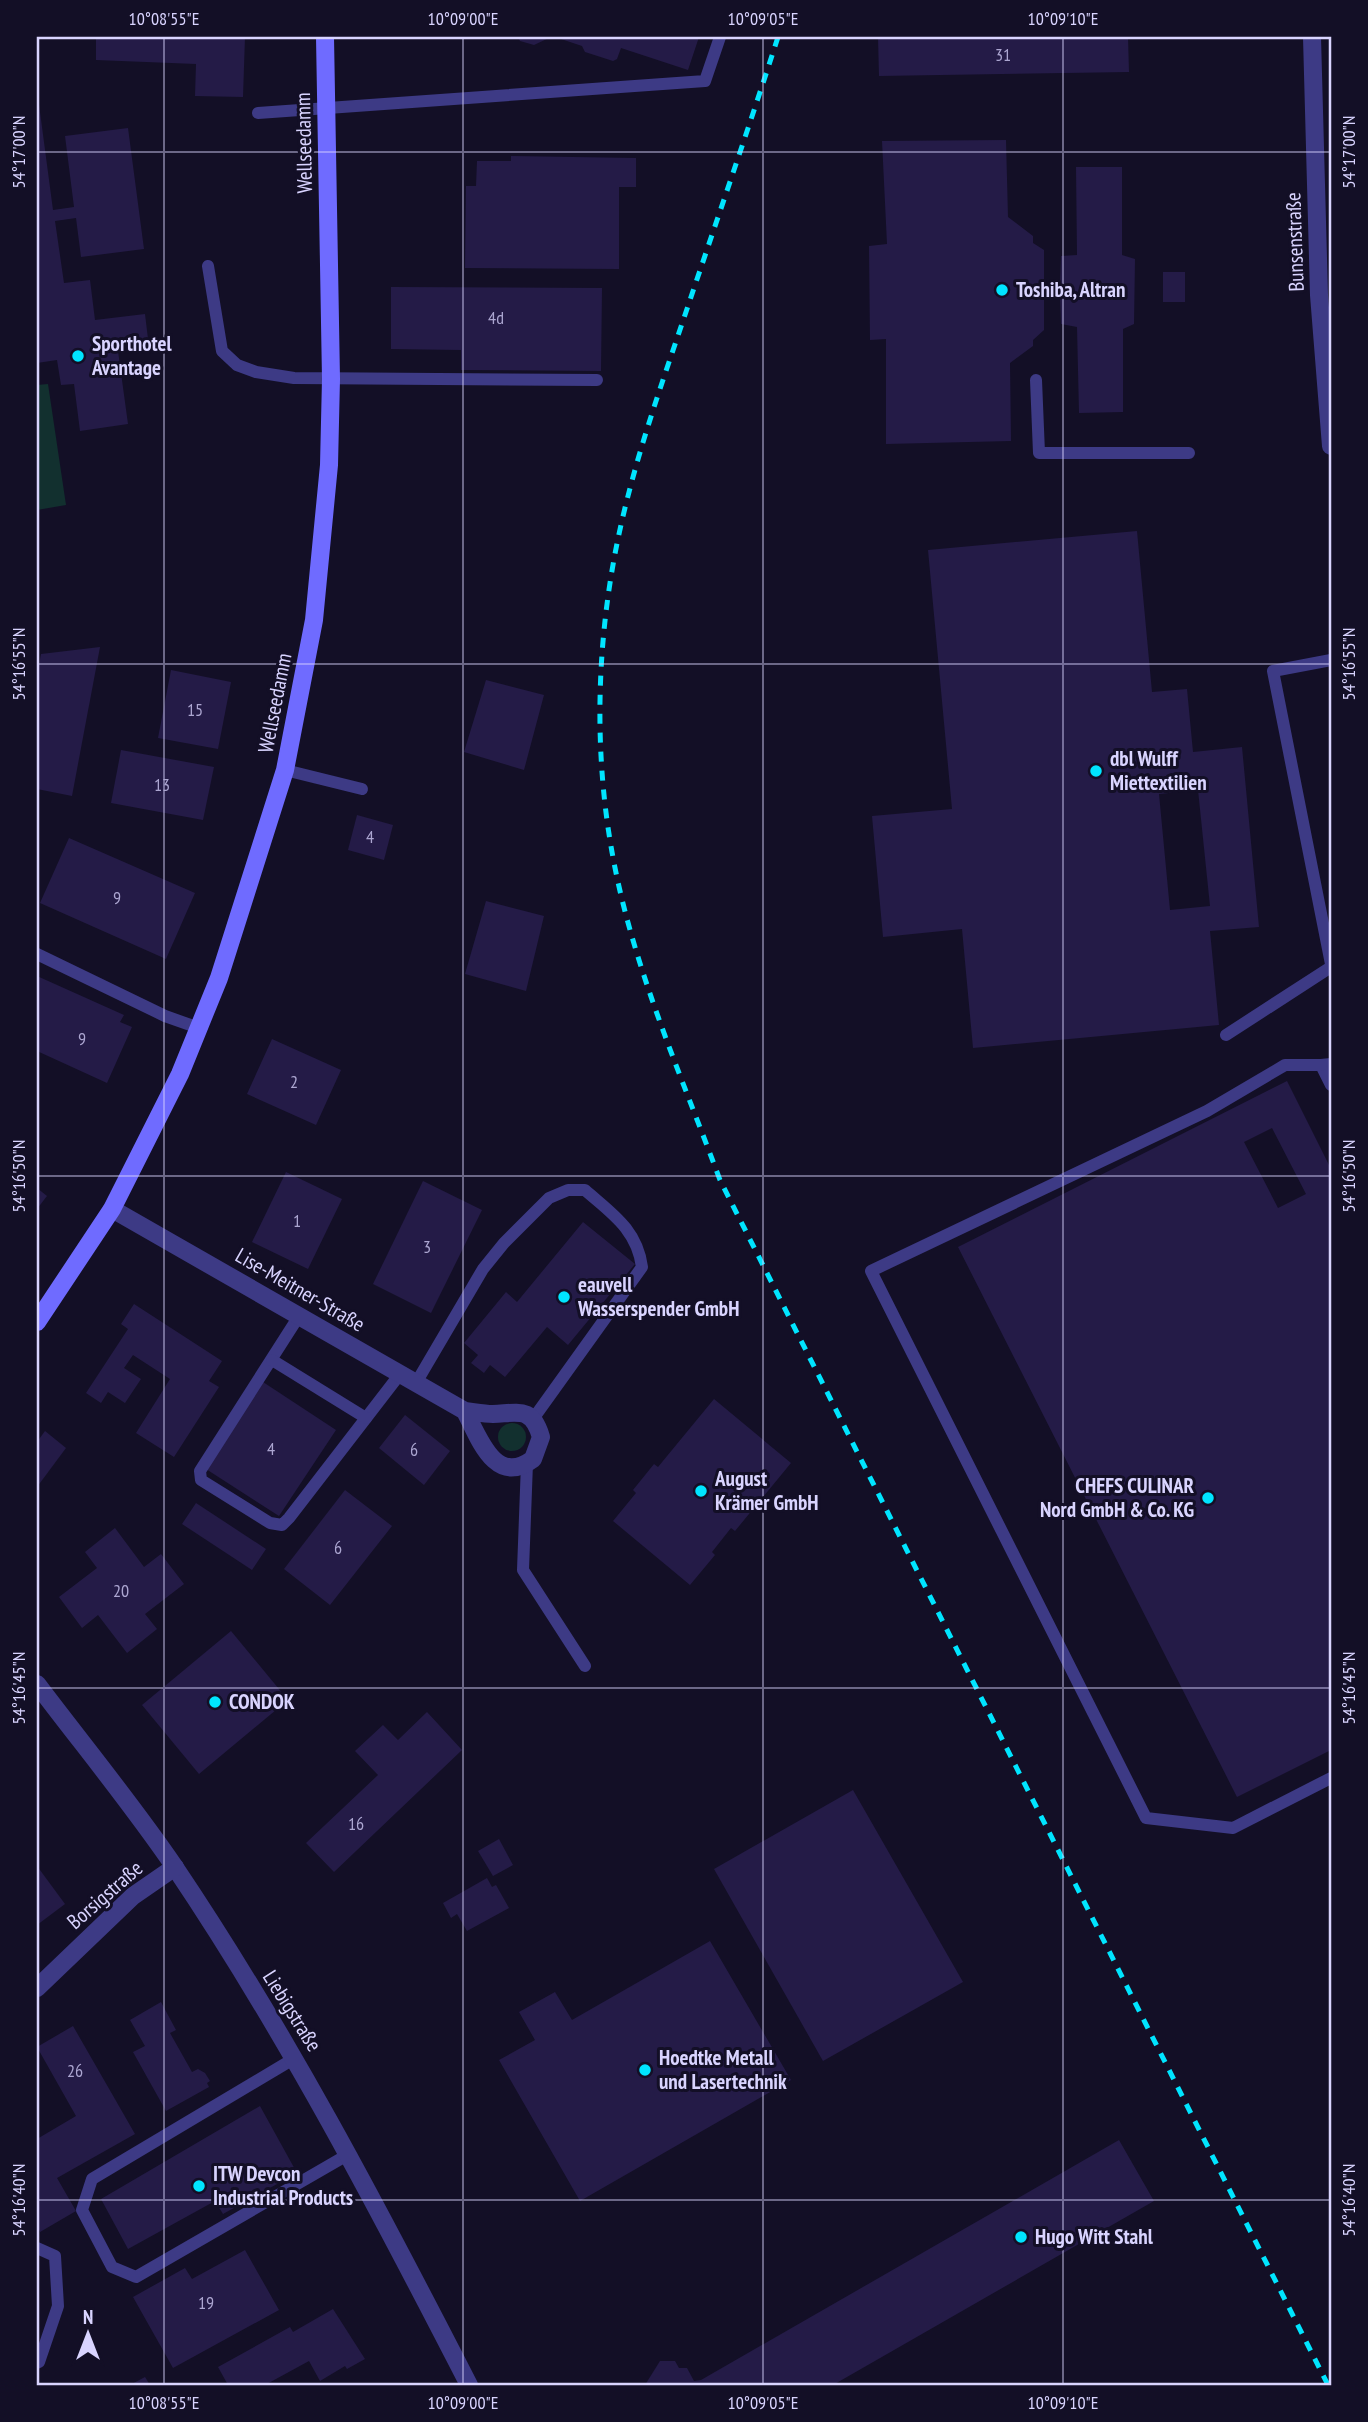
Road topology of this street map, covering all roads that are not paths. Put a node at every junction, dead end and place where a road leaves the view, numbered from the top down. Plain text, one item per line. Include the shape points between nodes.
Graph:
1 (325, 37) edge
2 (720, 37) edge
3 (1312, 37) edge
4 (326, 107) junction
5 (258, 113) dead end
6 (208, 266) dead end
7 (1325, 295) edge
8 (331, 379) junction
9 (597, 380) dead end
10 (1036, 380) dead end
11 (1331, 446) edge
12 (1189, 453) dead end
13 (1331, 660) edge
14 (285, 770) junction
15 (362, 789) dead end
16 (37, 954) edge
17 (1331, 966) edge
18 (199, 1028) junction
19 (1226, 1035) dead end
20 (1326, 1064) edge
21 (1331, 1085) edge
22 (112, 1209) junction
23 (299, 1316) junction
24 (37, 1322) edge
25 (272, 1360) junction
26 (400, 1374) junction
27 (416, 1383) junction
28 (465, 1411) junction
29 (366, 1418) junction
30 (533, 1419) junction
31 (527, 1463) junction
32 (585, 1666) dead end
33 (37, 1684) edge
34 (1331, 1778) edge
35 (174, 1867) junction
36 (37, 1988) edge
37 (295, 2058) junction
38 (349, 2154) junction
39 (37, 2248) edge
40 (37, 2363) edge
41 (469, 2385) edge

1 - 4 main road, Wellseedamm
2 - 4 lane via 705,81
3 - 7 street, Bunsenstraße
4 - 5 lane
4 - 8 main road, Wellseedamm
6 - 8 lane via 222,351 237,365 294,378
7 - 11 street, Bunsenstraße
8 - 9 lane
8 - 14 main road, Wellseedamm via 329,465 315,608
10 - 12 lane via 1039,453
13 - 17 lane via 1273,671
14 - 15 lane
14 - 18 main road, Wellseedamm
16 - 18 lane
17 - 19 lane
18 - 22 main road, Wellseedamm
20 - 21 lane
20 - 34 lane via 1286,1065 1207,1111 871,1271 1146,1818 1234,1828
22 - 23 street, Lise-Meitner-Straße
22 - 24 main road, Wellseedamm
23 - 25 lane
23 - 26 street, Lise-Meitner-Straße
25 - 29 lane
25 - 29 lane via 200,1471 201,1480 270,1523 282,1525 289,1518
26 - 27 street, Lise-Meitner-Straße
26 - 29 lane
27 - 28 street, Lise-Meitner-Straße
27 - 30 lane via 483,1269 505,1243 549,1198 568,1190 585,1190 624,1225 639,1250 642,1267
28 - 30 street, Lise-Meitner-Straße via 520,1412
28 - 31 street via 490,1457 502,1466 515,1468
30 - 31 street via 541,1437
31 - 32 lane via 523,1570
33 - 35 street, Liebigstraße via 120,1789
35 - 36 street, Borsigstraße via 133,1896
35 - 37 street, Liebigstraße
37 - 38 street, Liebigstraße
37 - 38 lane via 92,2179 82,2210 112,2267 136,2277
38 - 41 street, Liebigstraße
39 - 40 lane via 55,2256 58,2306

